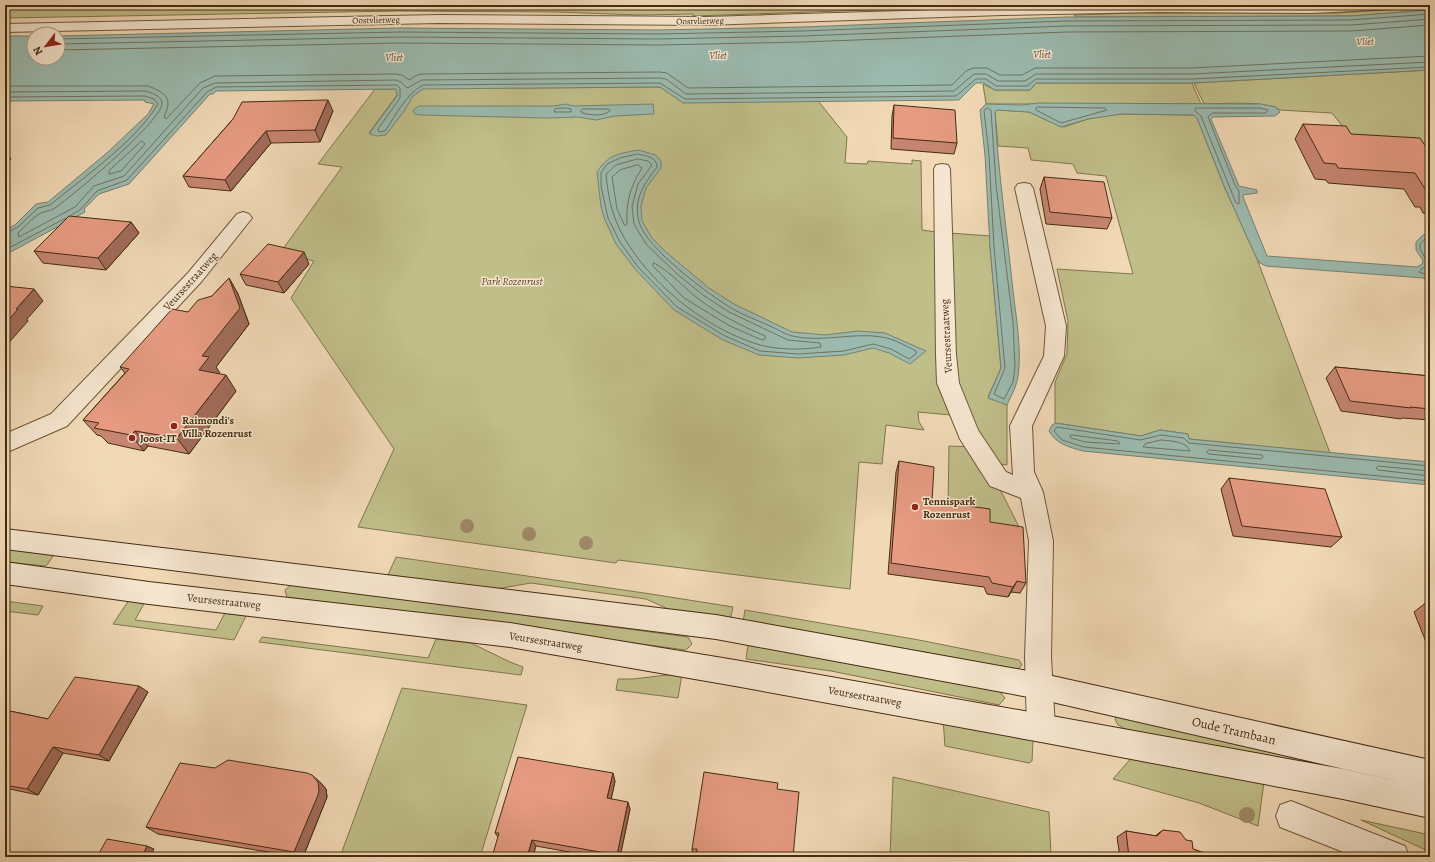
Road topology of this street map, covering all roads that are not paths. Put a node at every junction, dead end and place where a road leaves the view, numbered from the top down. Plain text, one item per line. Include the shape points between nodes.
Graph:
1 (1394, 5) edge
2 (5, 28) edge
3 (942, 168) dead end
4 (1024, 188) dead end
5 (244, 218) dead end
6 (5, 444) edge
7 (1031, 492) junction
8 (5, 540) edge
9 (5, 573) edge
10 (1039, 686) junction
11 (1041, 728) junction
12 (1430, 774) edge
13 (1430, 803) edge
14 (1290, 816) dead end
15 (1394, 857) edge

1 - 2 street, Oostvlietweg via 1312,9 1002,11 706,21 439,20
3 - 7 street, Veursestraatweg via 948,382 968,433 998,478
4 - 7 street via 1056,326 1054,356 1021,426 1023,472
5 - 6 street, Veursestraatweg via 195,277 59,420
7 - 10 street via 1041,541
8 - 10 street via 716,627
9 - 11 street, Veursestraatweg via 149,593 510,635
10 - 11 street
10 - 12 street, Oude Trambaan
11 - 13 street
14 - 15 street

